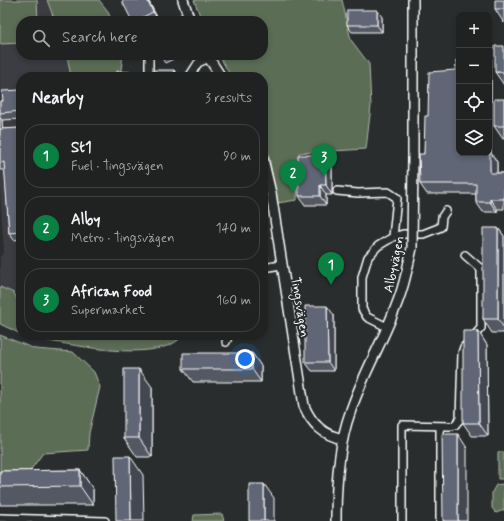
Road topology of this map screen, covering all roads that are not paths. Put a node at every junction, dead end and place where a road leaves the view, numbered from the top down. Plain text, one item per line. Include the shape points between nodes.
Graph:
1 (183, 0) edge
2 (413, 0) edge
3 (188, 16) edge
4 (149, 60) edge
5 (202, 60) edge
6 (210, 60) edge
7 (149, 72) edge
8 (192, 72) edge
9 (218, 72) edge
10 (268, 180) edge
11 (336, 191) dead end
12 (446, 211) dead end
13 (393, 237) junction
14 (465, 256) dead end
15 (281, 265) junction
16 (268, 267) edge
17 (387, 327) junction
18 (440, 427) junction
19 (343, 440) junction
20 (0, 518) edge
21 (105, 521) edge
22 (336, 521) edge
23 (402, 521) edge
24 (440, 521) edge

1 - 3 street
2 - 17 street, Albyvägen, bridge via 412,248 402,290
4 - 7 street
5 - 8 street
6 - 9 street
10 - 15 street, Tingsvägen
11 - 13 street via 393,194 397,198 397,210
12 - 13 street via 442,217 441,227 423,234
13 - 17 street via 378,246 368,257 361,291 367,318
14 - 18 street via 481,269 481,328 464,347 462,354 460,419 455,424
15 - 16 street
15 - 19 street, Tingsvägen via 304,406 315,425 329,435
17 - 19 street, Albyvägen via 358,388
18 - 23 street via 402,425
18 - 24 street
19 - 22 street, Albyvägen via 338,473
20 - 21 street

